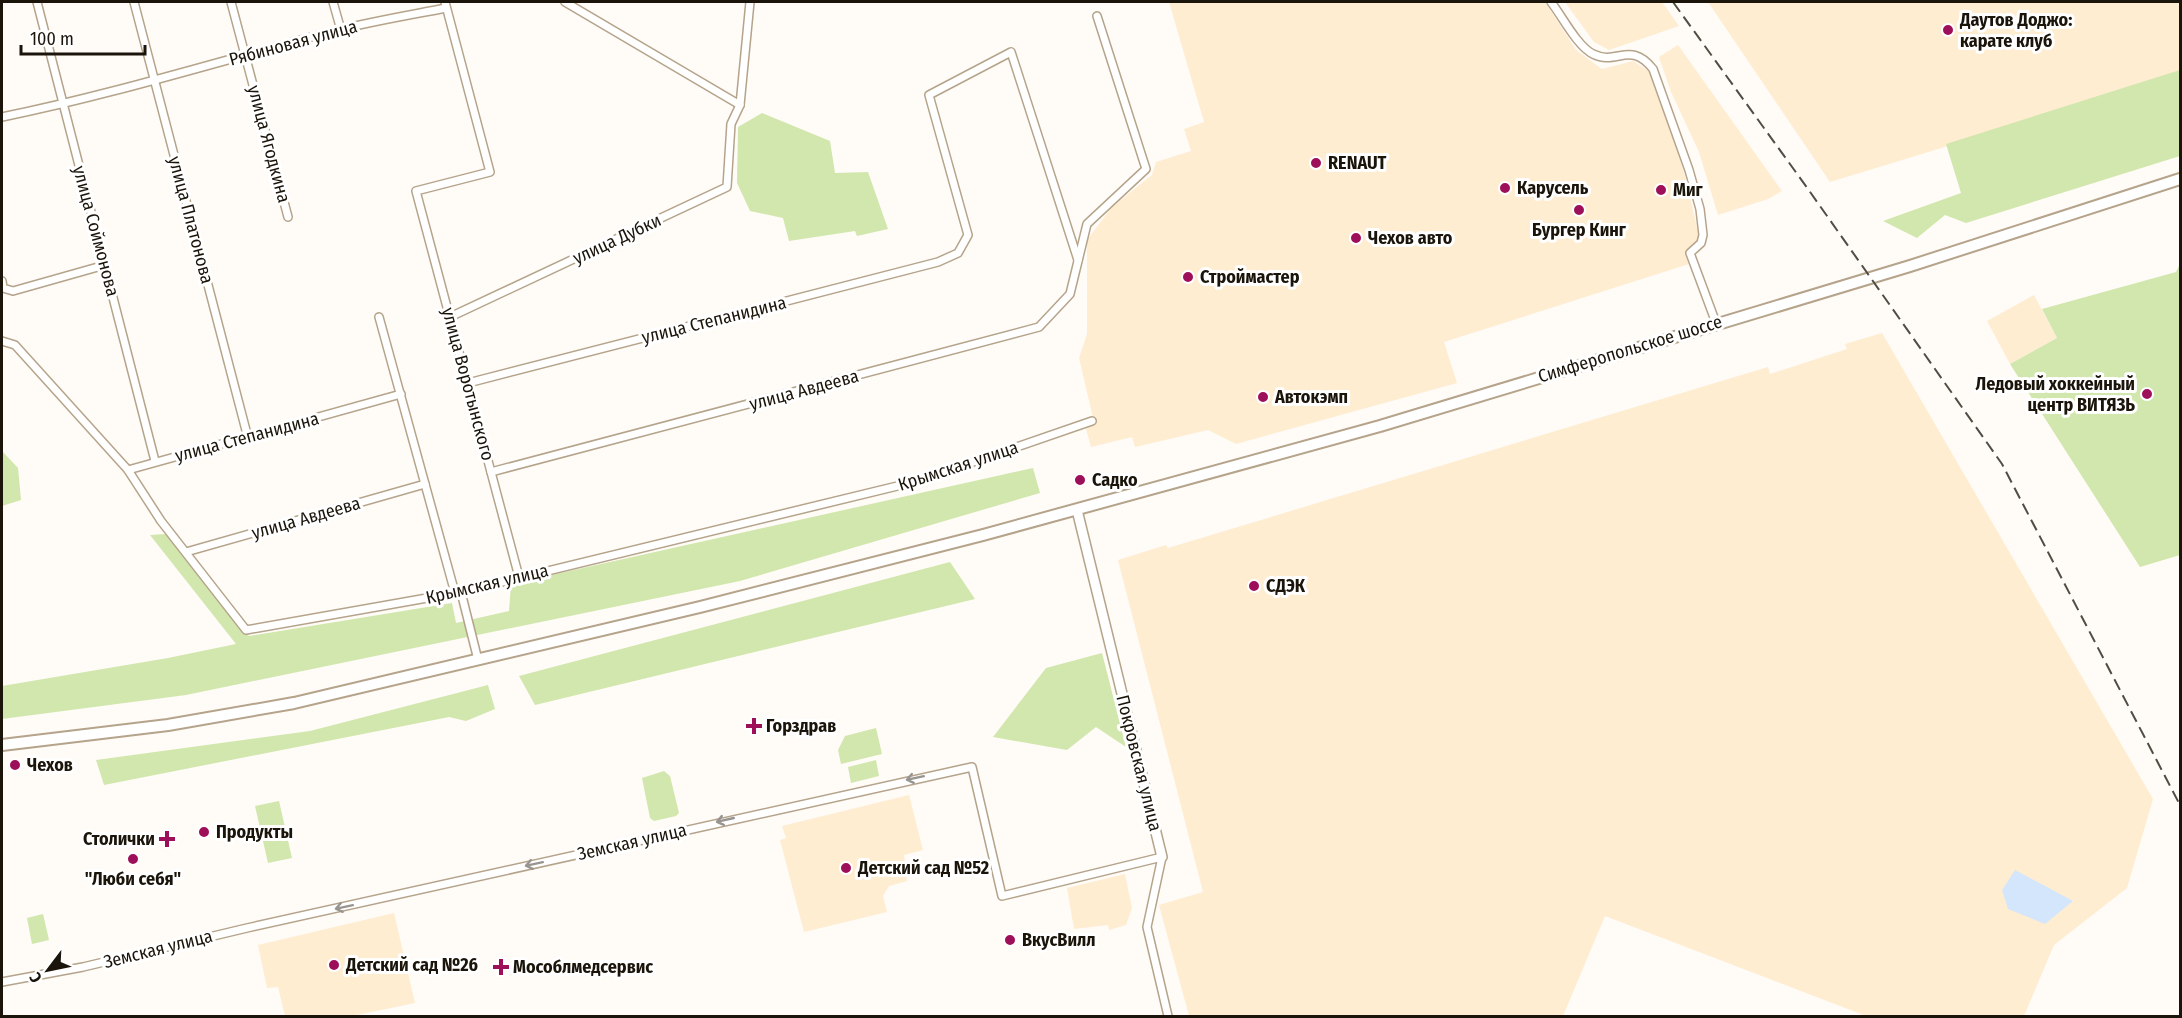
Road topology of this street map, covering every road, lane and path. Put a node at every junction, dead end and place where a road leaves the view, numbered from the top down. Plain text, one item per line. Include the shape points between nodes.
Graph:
1 (37, 2) edge
2 (134, 2) edge
3 (231, 2) edge
4 (333, 2) edge
5 (565, 2) edge
6 (750, 2) edge
7 (1551, 2) edge
8 (445, 5) edge
9 (1097, 16) dead end
10 (341, 30) junction
11 (245, 56) junction
12 (155, 81) junction
13 (63, 104) junction
14 (740, 105) junction
15 (2, 117) edge
16 (2181, 179) edge
17 (416, 191) joint
18 (288, 217) dead end
19 (1078, 260) junction
20 (105, 265) junction
21 (2, 281) edge
22 (379, 317) dead end
23 (450, 317) junction
24 (1716, 323) junction
25 (2, 341) edge
26 (468, 382) junction
27 (401, 394) junction
28 (1092, 421) dead end
29 (248, 438) junction
30 (155, 461) junction
31 (128, 470) junction
32 (491, 472) junction
33 (425, 484) junction
34 (1077, 510) junction
35 (186, 552) junction
36 (519, 577) junction
37 (458, 593) junction
38 (478, 660) junction
39 (2, 745) edge
40 (1162, 857) junction
41 (2, 981) edge
42 (1168, 1017) edge

1 - 13 street, улица Соймонова
2 - 12 street, улица Платонова
3 - 11 street, улица Ягодкина
4 - 10 street
5 - 14 street
6 - 14 street
7 - 24 street via 1587,50 1600,56 1641,57 1653,69 1700,209 1703,235 1701,243 1690,253
8 - 10 street, Рябиновая улица
8 - 17 street, Рябиновая улица via 490,172
9 - 19 street, улица Авдеева via 1146,169 1087,224
10 - 11 street, Рябиновая улица
11 - 12 street, Рябиновая улица
11 - 18 street, улица Ягодкина
12 - 13 street, Рябиновая улица
12 - 29 street, улица Платонова
13 - 15 street, Рябиновая улица
13 - 20 street, улица Соймонова
14 - 23 street, улица Дубки via 731,124 727,187
16 - 24 main road, Симферопольское шоссе
17 - 23 street, улица Воротынского
19 - 26 street, улица Степанидина via 1011,52 929,95 968,235 958,253 938,262
19 - 32 street, улица Авдеева via 1070,294 1039,327
20 - 21 street via 13,291 3,288
20 - 30 street, улица Соймонова
22 - 27 street
23 - 26 street, улица Воротынского
24 - 34 main road, Симферопольское шоссе via 1389,423
25 - 31 street, Крымская улица via 15,345
26 - 32 street, улица Воротынского
27 - 29 street, улица Степанидина
27 - 33 street
28 - 36 street, Крымская улица via 918,481
29 - 30 street, улица Степанидина
30 - 31 street, улица Степанидина
31 - 35 street, Крымская улица
32 - 36 street, улица Воротынского
33 - 35 street, улица Авдеева
33 - 37 street
34 - 38 main road, Симферопольское шоссе
34 - 40 street, Покровская улица
35 - 37 street, Крымская улица via 246,630
36 - 37 street, Крымская улица
37 - 38 street
38 - 39 main road, Симферопольское шоссе via 294,703 168,725
40 -> 41 street, Земская улица via 1002,896 972,767 83,967
40 - 42 street, Покровская улица via 1147,927

